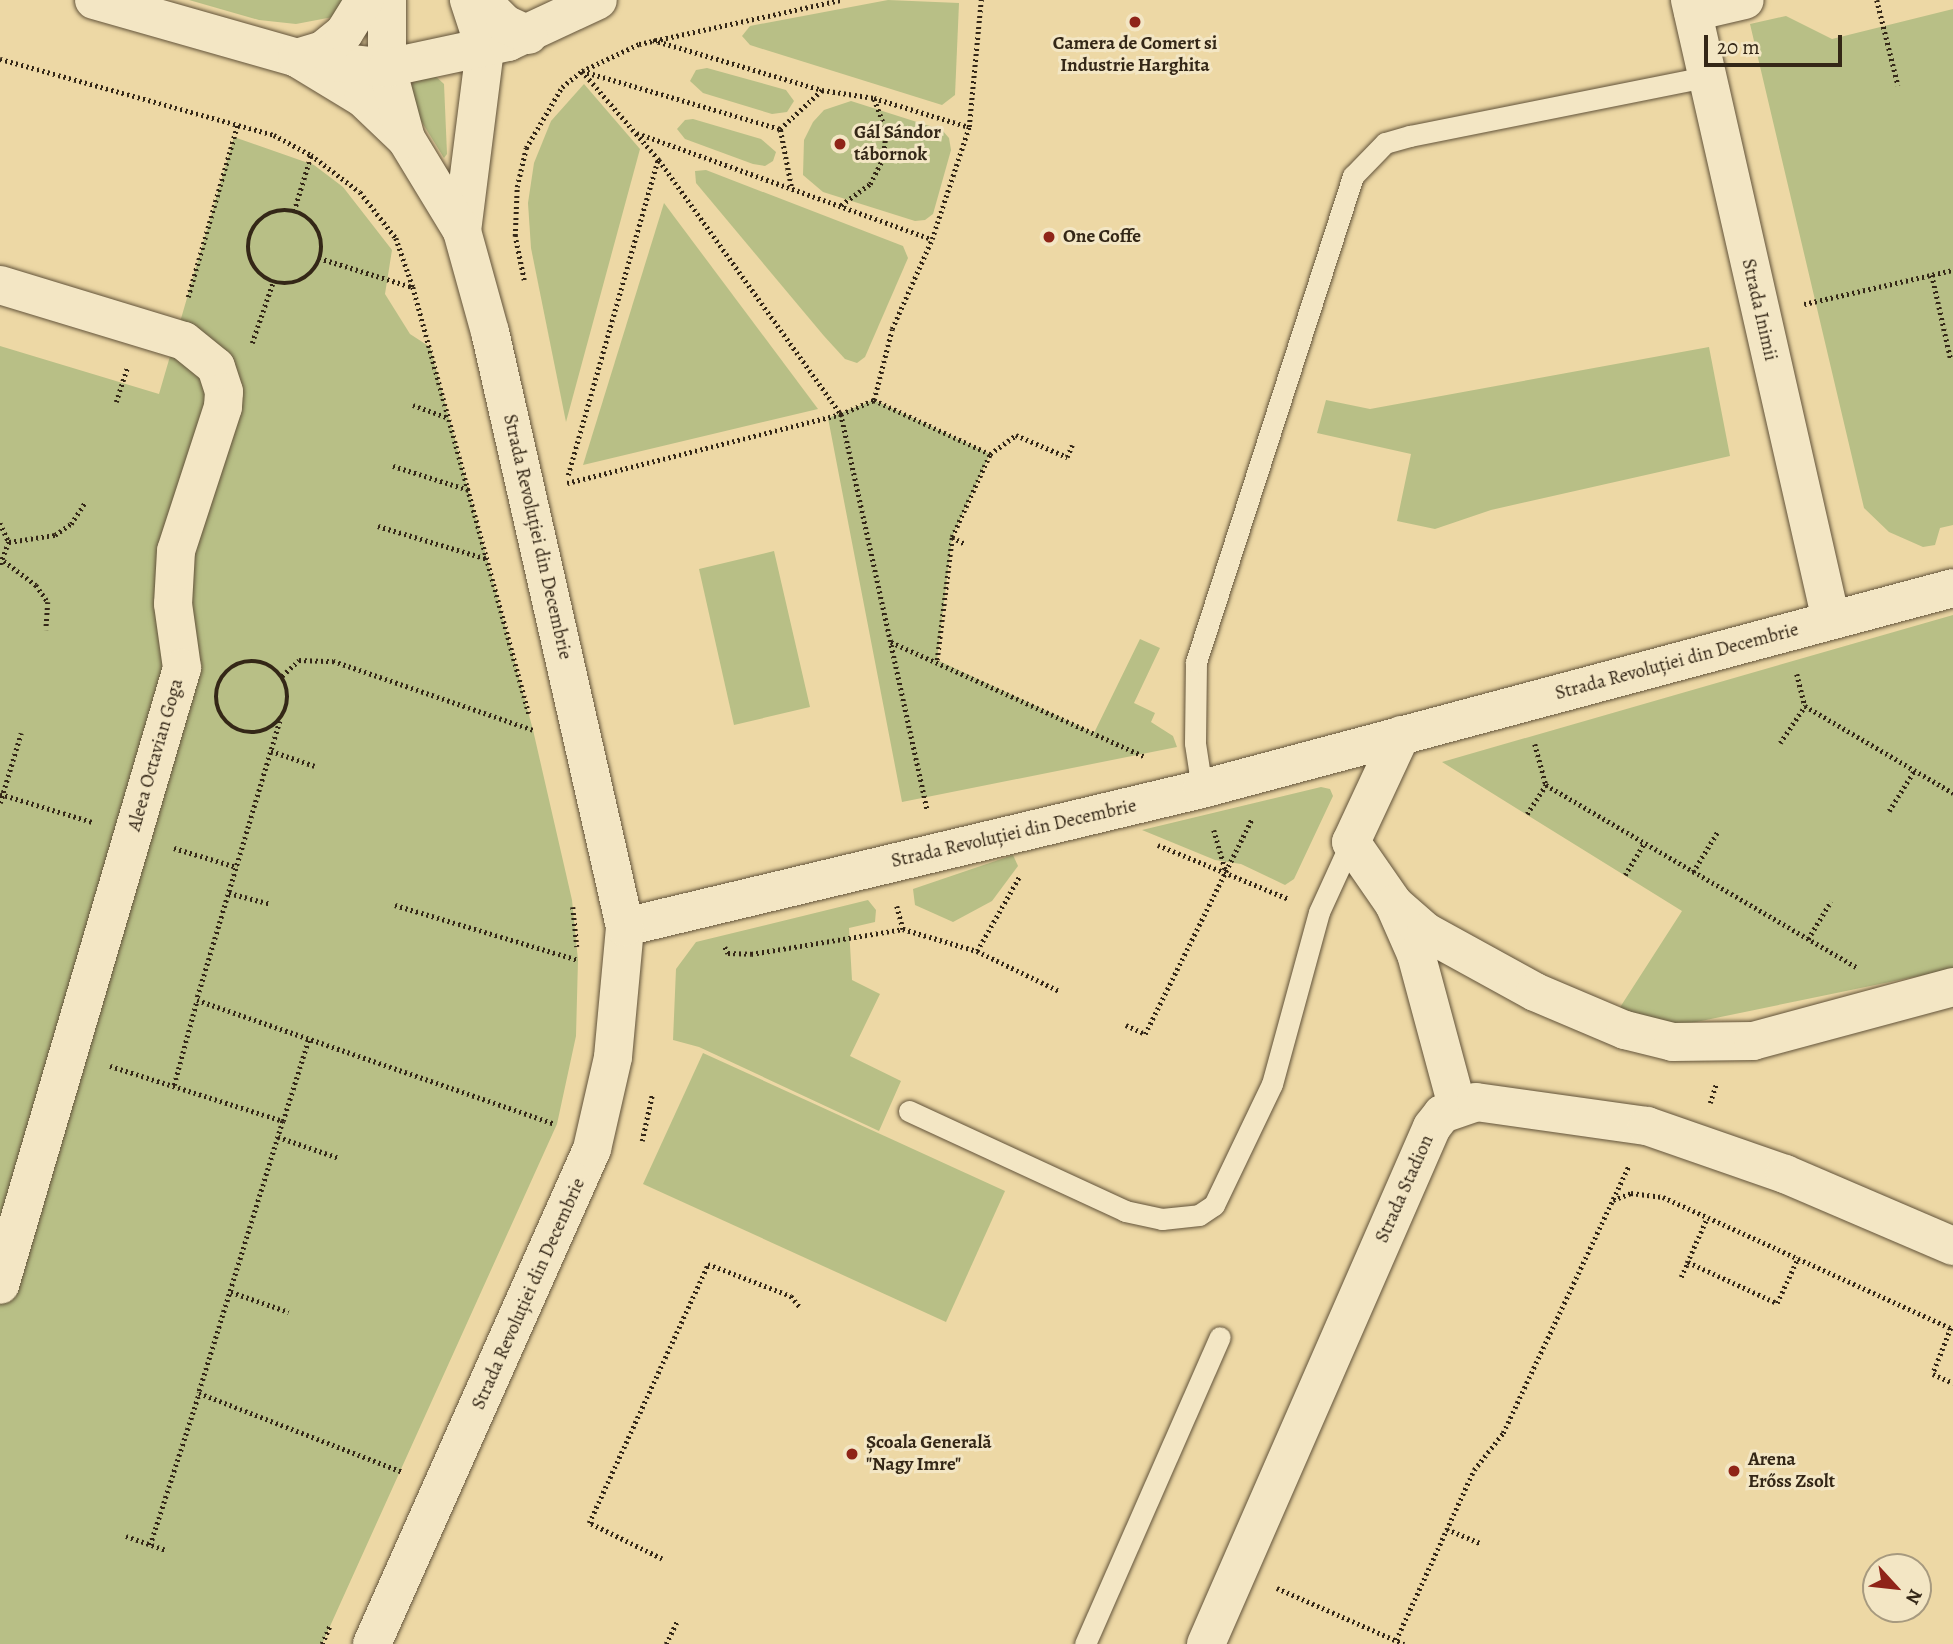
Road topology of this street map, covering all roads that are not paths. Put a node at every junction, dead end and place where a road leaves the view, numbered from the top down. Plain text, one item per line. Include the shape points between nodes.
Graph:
1 (94, 0) edge
2 (365, 0) edge
3 (387, 0) edge
4 (469, 0) edge
5 (481, 0) edge
6 (598, 0) edge
7 (1745, 0) edge
8 (1691, 6) edge
9 (529, 35) junction
10 (485, 49) junction
11 (297, 58) junction
12 (387, 68) junction
13 (1706, 77) junction
14 (406, 139) junction
15 (462, 231) junction
16 (0, 285) edge
17 (1953, 588) edge
18 (1831, 620) junction
19 (1401, 736) junction
20 (1202, 789) junction
21 (1351, 842) junction
22 (1394, 904) junction
23 (625, 927) junction
24 (1953, 987) edge
25 (1457, 1106) junction
26 (909, 1111) dead end
27 (1953, 1246) edge
28 (0, 1285) edge
29 (1220, 1338) dead end
30 (372, 1644) edge
31 (1085, 1644) edge
32 (1206, 1644) edge

1 - 11 street
2 - 11 street via 344,33 323,50
3 - 12 street, Strada Revoluției din Decembrie
4 - 10 street
5 - 9 street via 505,24
6 - 9 street
7 - 8 street
8 - 13 street, Strada Inimii
9 - 10 street
10 - 12 street
10 - 15 street, Strada Revoluției din Decembrie
11 - 12 street via 346,67
11 - 14 street, Strada Revoluției din Decembrie via 363,98
12 - 14 street, Strada Revoluției din Decembrie
13 - 18 street, Strada Inimii
13 - 20 lane via 1385,143 1353,176 1196,662 1195,743
14 - 15 street, Strada Revoluției din Decembrie
15 - 23 street, Strada Revoluției din Decembrie via 527,493
16 - 28 street, Aleea Octavian Goga via 198,348 221,379 223,407 176,551 173,604 182,668
17 - 18 street, Strada Revoluției din Decembrie
18 - 19 street, Strada Revoluției din Decembrie
19 - 20 street, Strada Revoluției din Decembrie
19 - 21 street
20 - 23 street, Strada Revoluției din Decembrie
21 - 22 street
21 - 26 lane via 1319,912 1272,1084 1214,1205 1199,1215 1162,1219 1125,1211
22 - 24 street via 1426,932 1574,1010 1673,1042 1753,1041
22 - 25 street via 1416,954
23 - 30 street, Strada Revoluției din Decembrie via 615,1044 592,1149
25 - 27 street via 1476,1102 1545,1109 1647,1126 1699,1142
25 - 32 street, Strada Stadion via 1442,1114 1432,1127
29 - 31 lane

